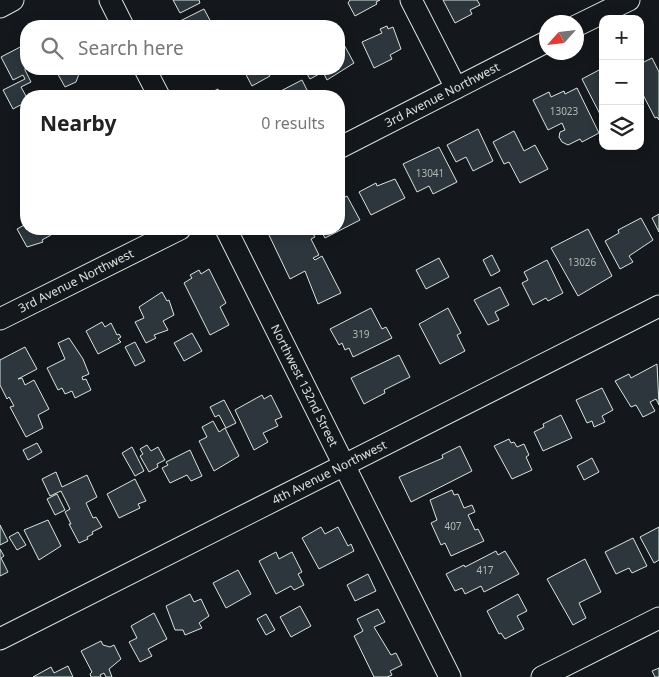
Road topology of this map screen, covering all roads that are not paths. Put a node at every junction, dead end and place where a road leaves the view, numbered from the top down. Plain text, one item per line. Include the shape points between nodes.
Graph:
1 (13, 0) edge
2 (110, 0) edge
3 (411, 0) edge
4 (629, 0) edge
5 (607, 5) edge
6 (0, 7) edge
7 (120, 20) edge
8 (584, 21) edge
9 (539, 46) edge
10 (148, 75) edge
11 (456, 88) junction
12 (156, 90) edge
13 (345, 145) edge
14 (168, 235) edge
15 (229, 235) edge
16 (659, 306) edge
17 (0, 319) edge
18 (343, 464) junction
19 (659, 618) edge
20 (0, 639) edge
21 (450, 677) edge
22 (542, 677) edge

1 - 6 street
2 - 7 street
3 - 11 street
4 - 5 street
5 - 8 street
9 - 11 street, 3rd Avenue Northwest
10 - 12 street
11 - 13 street, 3rd Avenue Northwest
14 - 17 street, 3rd Avenue Northwest
15 - 18 street, Northwest 132nd Street
16 - 18 street, 4th Avenue Northwest
18 - 20 street, 4th Avenue Northwest
18 - 21 street, Northwest 132nd Street
19 - 22 street

